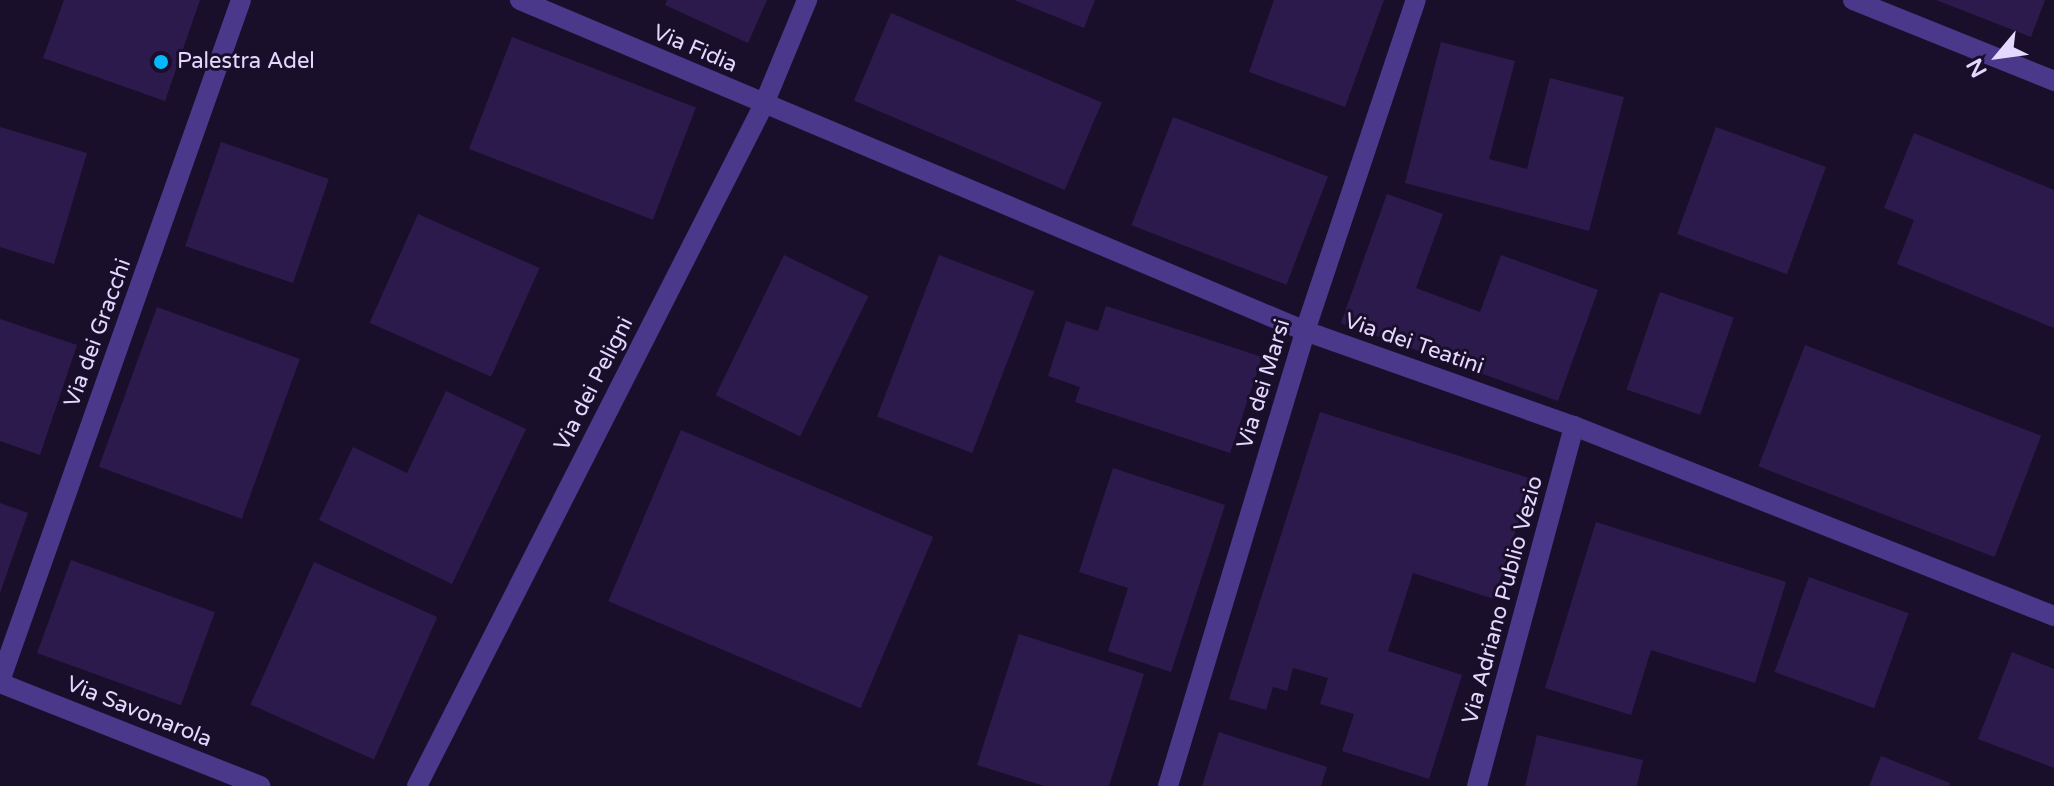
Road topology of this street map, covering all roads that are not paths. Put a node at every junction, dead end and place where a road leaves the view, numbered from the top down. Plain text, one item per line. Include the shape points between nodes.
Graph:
1 (241, 0) edge
2 (520, 0) edge
3 (807, 0) edge
4 (1416, 0) edge
5 (1853, 0) edge
6 (2054, 81) edge
7 (764, 104) junction
8 (1305, 331) junction
9 (1574, 426) junction
10 (2054, 616) edge
11 (0, 682) edge
12 (260, 786) edge
13 (417, 786) edge
14 (1168, 786) edge
15 (1477, 786) edge

1 - 11 street, Via dei Gracchi
2 - 7 street, Via Fidia
3 - 7 street, Via dei Peligni
4 - 8 street, Via dei Marsi
5 - 6 street
7 - 8 street, Via dei Teatini
7 - 13 street, Via dei Peligni
8 - 9 street, Via dei Teatini
8 - 14 street, Via dei Marsi
9 - 10 street, Via dei Teatini
9 - 15 street, Via Adriano Publio Vezio
11 - 12 street, Via Savonarola

